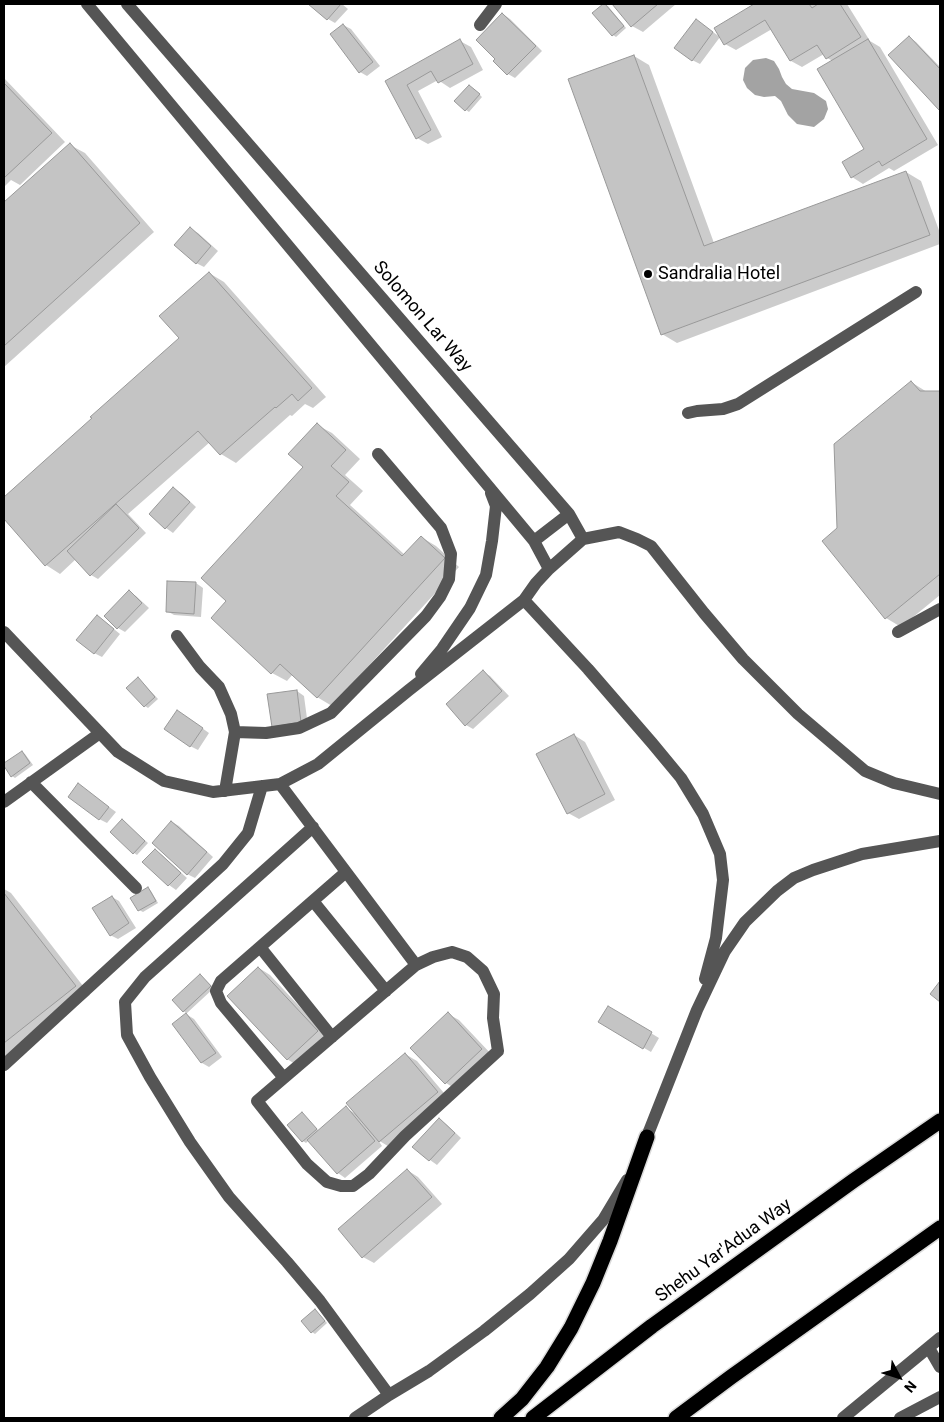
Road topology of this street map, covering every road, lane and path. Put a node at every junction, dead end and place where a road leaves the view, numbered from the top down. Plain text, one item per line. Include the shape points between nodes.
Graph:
1 (86, 4) edge
2 (145, 4) edge
3 (496, 4) edge
4 (131, 9) edge
5 (480, 25) dead end
6 (916, 292) dead end
7 (688, 413) dead end
8 (378, 454) dead end
9 (487, 484) junction
10 (569, 514) junction
11 (583, 539) junction
12 (534, 541) junction
13 (549, 570) junction
14 (524, 600) junction
15 (940, 609) edge
16 (4, 632) edge
17 (898, 632) dead end
18 (177, 636) dead end
19 (409, 690) junction
20 (235, 732) junction
21 (100, 733) junction
22 (31, 782) junction
23 (280, 784) junction
24 (262, 786) junction
25 (225, 791) junction
26 (940, 794) edge
27 (4, 802) edge
28 (313, 827) junction
29 (940, 841) edge
30 (346, 872) junction
31 (136, 888) dead end
32 (313, 901) junction
33 (260, 947) junction
34 (416, 965) junction
35 (386, 991) junction
36 (697, 1010) junction
37 (332, 1037) junction
38 (4, 1066) edge
39 (284, 1078) junction
40 (940, 1121) edge
41 (647, 1137) junction
42 (940, 1228) edge
43 (940, 1338) edge
44 (929, 1348) junction
45 (940, 1367) edge
46 (389, 1395) junction
47 (940, 1397) edge
48 (355, 1418) edge
49 (500, 1418) edge
50 (534, 1418) edge
51 (676, 1418) edge
52 (843, 1418) edge
53 (900, 1418) edge

1 - 9 street
2 - 4 street
3 - 5 street
4 - 10 street, Solomon Lar Way
6 - 7 street via 738,404
8 - 20 street via 440,528 451,554 448,579 440,597 426,616 331,713 299,728 266,733
9 - 12 street
9 - 19 street via 496,506 486,574 470,608
10 - 11 street, Solomon Lar Way
10 - 12 street
11 - 13 street
11 - 26 street via 619,532 651,546 743,658 798,714 865,771 894,783
12 - 13 street
13 - 14 street
14 - 19 street
14 - 36 street via 681,778 703,814 720,854 723,880 716,938
15 - 17 street
16 - 21 street
18 - 20 street via 219,687
19 - 23 street via 318,764
20 - 25 street
21 - 22 street
21 - 25 street via 118,752 164,781 213,792
22 - 27 street
22 - 31 street
23 - 24 street
23 - 28 street
24 - 25 street
24 - 38 street via 248,833 223,864
28 - 30 street
28 - 46 street via 145,976 125,1002 127,1035 185,1134 229,1197 320,1301
29 - 36 street via 862,854 794,878 745,922 725,951
30 - 32 street
30 - 34 street
32 - 33 street
32 - 35 street
33 - 37 street
33 - 39 street via 221,981 216,991 221,1003
34 - 35 street
34 - 39 street via 452,952 467,957 483,971 494,994 493,1018 498,1051 405,1136 369,1174 353,1186 341,1186 327,1182 307,1164 257,1102
35 - 37 street
36 - 41 street
37 - 39 street
40 - 50 highway, Shehu Yar'Adua Way via 652,1326
41 - 46 street via 625,1184 603,1220 569,1259 484,1331
41 - 49 highway via 593,1283 571,1328 522,1399
42 - 51 highway
43 - 44 street
44 - 45 street
44 - 52 street
46 - 48 street
47 - 53 street

